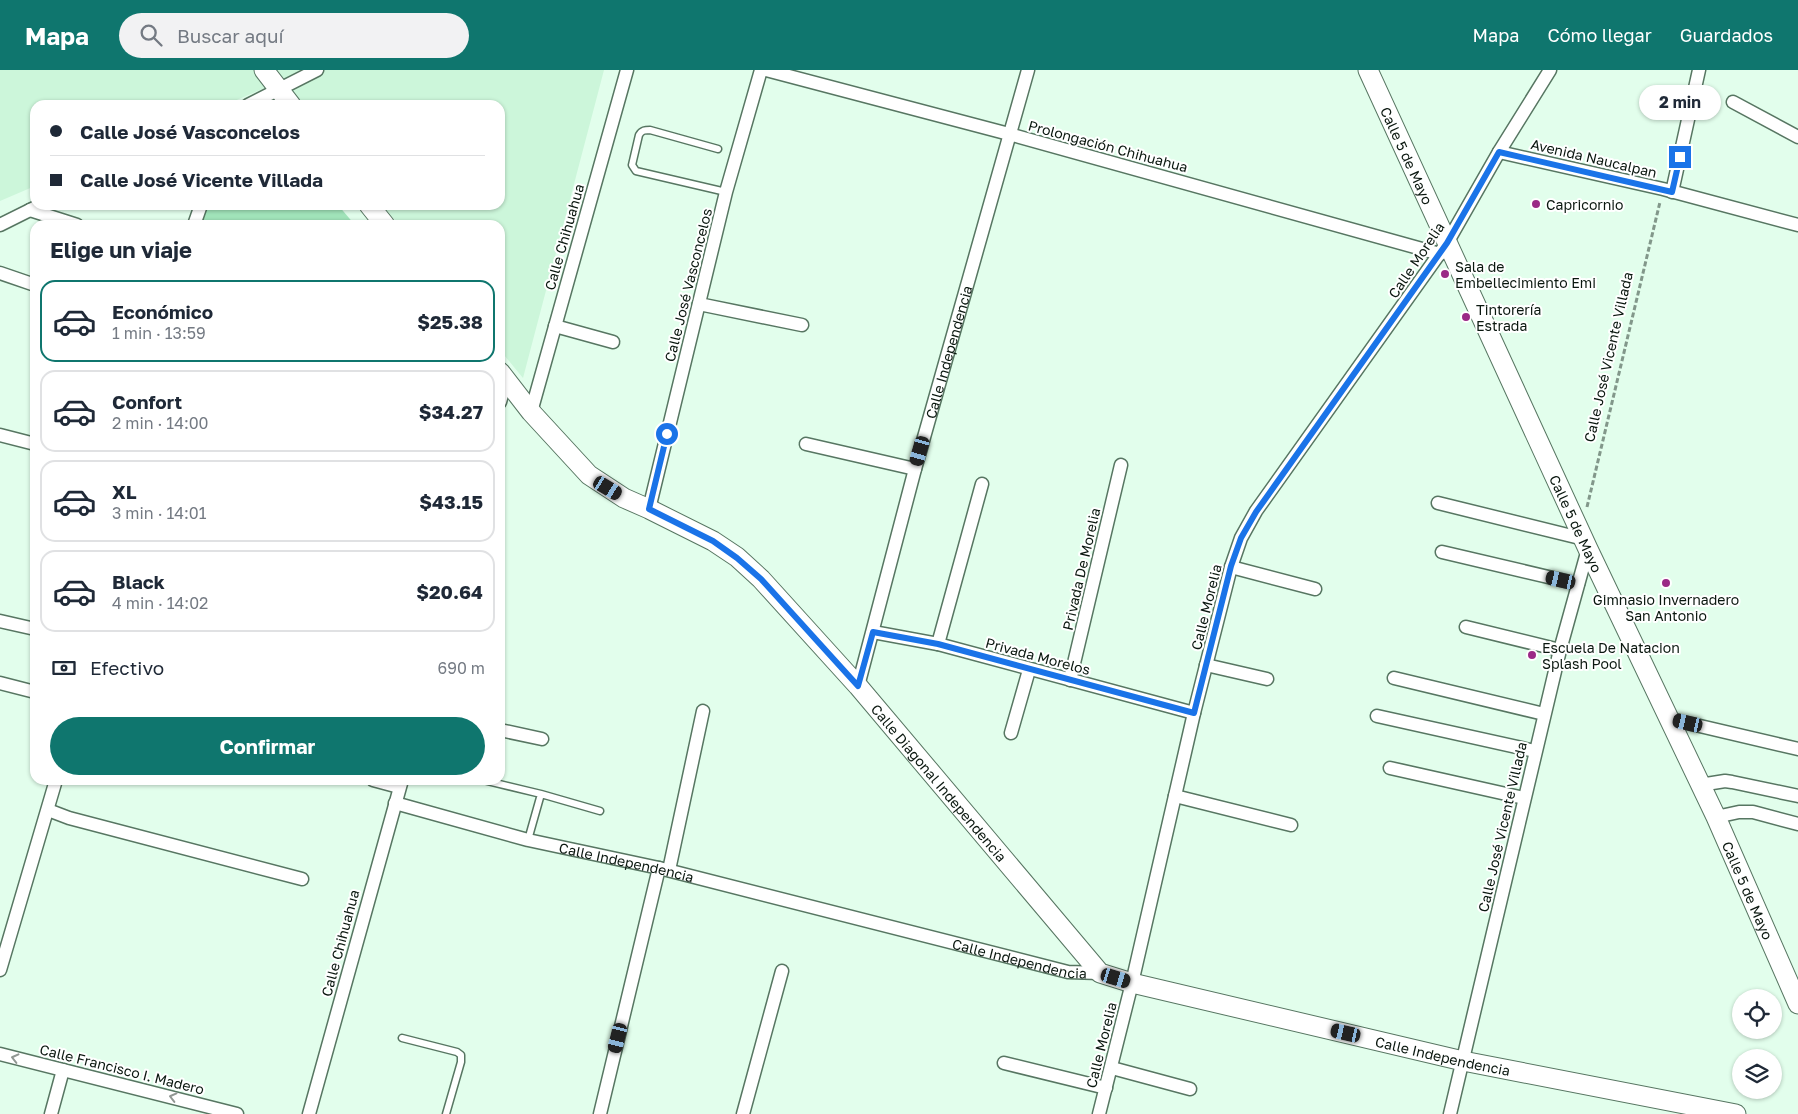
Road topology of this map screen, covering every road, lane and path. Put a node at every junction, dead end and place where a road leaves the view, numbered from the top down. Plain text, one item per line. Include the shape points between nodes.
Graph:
1 (264, 70) edge
2 (317, 70) edge
3 (627, 70) edge
4 (761, 70) edge
5 (766, 70) edge
6 (1028, 70) edge
7 (1368, 70) edge
8 (1550, 70) edge
9 (1699, 70) edge
10 (278, 88) junction
11 (257, 100) edge
12 (287, 100) edge
13 (1733, 102) dead end
14 (1009, 134) junction
15 (1798, 137) edge
16 (718, 149) dead end
17 (1499, 152) junction
18 (1668, 191) junction
19 (726, 192) junction
20 (30, 209) edge
21 (41, 210) edge
22 (373, 210) edge
23 (65, 220) edge
24 (381, 220) edge
25 (0, 225) edge
26 (1798, 225) edge
27 (1444, 249) junction
28 (0, 273) edge
29 (30, 284) edge
30 (699, 304) junction
31 (802, 325) dead end
32 (555, 326) junction
33 (614, 342) dead end
34 (505, 379) edge
35 (531, 412) junction
36 (0, 434) edge
37 (30, 443) edge
38 (806, 444) dead end
39 (1121, 465) dead end
40 (915, 469) junction
41 (982, 484) dead end
42 (1438, 502) dead end
43 (649, 509) junction
44 (1585, 539) junction
45 (1442, 552) dead end
46 (1231, 566) junction
47 (1578, 584) junction
48 (1315, 589) dead end
49 (0, 621) edge
50 (1466, 627) dead end
51 (30, 629) edge
52 (873, 632) junction
53 (938, 644) junction
54 (1560, 650) junction
55 (1206, 665) junction
56 (1029, 670) junction
57 (1394, 678) dead end
58 (1266, 679) dead end
59 (1070, 680) junction
60 (0, 683) edge
61 (858, 686) junction
62 (30, 691) edge
63 (703, 711) dead end
64 (1194, 713) junction
65 (1544, 714) junction
66 (1376, 716) dead end
67 (1670, 718) junction
68 (505, 731) edge
69 (1011, 733) dead end
70 (542, 739) dead end
71 (1798, 748) edge
72 (1536, 751) junction
73 (1390, 768) dead end
74 (55, 785) edge
75 (401, 785) edge
76 (504, 785) edge
77 (1700, 785) junction
78 (541, 794) junction
79 (1175, 796) junction
80 (1798, 796) edge
81 (1524, 798) junction
82 (395, 803) junction
83 (48, 810) junction
84 (600, 811) dead end
85 (1716, 817) junction
86 (1798, 824) edge
87 (1292, 825) dead end
88 (528, 840) junction
89 (664, 869) junction
90 (302, 879) dead end
91 (0, 970) edge
92 (782, 971) dead end
93 (1100, 973) junction
94 (1132, 983) junction
95 (1798, 1004) edge
96 (402, 1038) dead end
97 (0, 1054) edge
98 (1463, 1060) junction
99 (1004, 1064) dead end
100 (1112, 1068) junction
101 (63, 1070) junction
102 (1106, 1088) junction
103 (1190, 1088) dead end
104 (193, 1108) edge
105 (51, 1114) edge
106 (237, 1114) edge
107 (309, 1114) edge
108 (446, 1114) edge
109 (600, 1114) edge
110 (743, 1114) edge
111 (1099, 1114) edge
112 (1450, 1114) edge
113 (1736, 1114) edge

1 - 10 main road
2 - 10 street
3 - 32 street, Calle Chihuahua
4 - 19 street, Calle José Vasconcelos
5 - 14 street, Prolongación Chihuahua
6 - 14 street, Calle Independencia
7 - 27 main road, Calle 5 de Mayo
8 - 17 street, Calle Morelia
9 - 18 street
10 - 11 street
10 - 12 main road
13 - 15 street
14 - 27 street, Prolongación Chihuahua
14 - 40 street, Calle Independencia
16 - 19 lane via 646,130 639,135 632,164 636,171
17 - 18 street, Avenida Naucalpan
17 - 27 street, Calle Morelia
18 - 26 street, Avenida Naucalpan
18 - 44 path, Calle José Vicente Villada
19 - 30 street, Calle José Vasconcelos
20 - 25 street
21 - 23 street
22 - 24 main road
27 - 44 main road, Calle 5 de Mayo
27 - 46 street, Calle Morelia via 1256,512 1241,538
28 - 29 street
30 - 31 street
30 - 43 street, Calle José Vasconcelos
32 - 33 street
32 - 35 street, Calle Chihuahua
34 - 35 main road, Calle Diagonal Independencia
35 - 43 main road, Calle Diagonal Independencia via 589,474 624,498
36 - 37 street
38 - 40 street
39 - 59 street, Privada De Morelia
40 - 52 street, Calle Independencia
41 - 53 street
42 - 44 street
43 - 61 main road, Calle Diagonal Independencia via 713,541 737,558 761,579
44 - 47 street, Calle José Vicente Villada
44 - 67 main road, Calle 5 de Mayo
45 - 47 street
46 - 48 street
46 - 55 street, Calle Morelia
47 - 54 street, Calle José Vicente Villada
49 - 51 street
50 - 54 street
52 - 53 street, Privada Morelos
52 - 61 street, Calle Independencia
53 - 56 street, Privada Morelos
54 - 65 street, Calle José Vicente Villada
55 - 58 street
55 - 64 street, Calle Morelia
56 - 59 street, Privada Morelos
56 - 69 street
57 - 65 street
59 - 64 street, Privada Morelos
60 - 62 street
61 - 93 main road, Calle Diagonal Independencia
63 - 89 street
64 - 79 street, Calle Morelia
65 - 72 street, Calle José Vicente Villada
66 - 72 street
67 - 71 street
67 - 77 main road, Calle 5 de Mayo
68 - 70 street
72 - 81 street, Calle José Vicente Villada
73 - 81 street
74 - 83 street
75 - 82 street, Calle Chihuahua
76 - 78 lane
77 - 80 street via 1725,781
77 - 85 main road, Calle 5 de Mayo
78 - 84 lane
78 - 88 lane
79 - 87 street
79 - 94 street, Calle Morelia
81 - 98 street, Calle José Vicente Villada
82 - 88 street, Calle Independencia
82 - 107 street, Calle Chihuahua
83 - 90 street
83 - 91 street
85 - 86 street via 1753,812
85 - 95 main road, Calle 5 de Mayo
88 - 89 street, Calle Independencia
89 - 93 street, Calle Independencia via 1068,972
89 - 109 street
92 - 110 street
93 - 94 main road, Calle Independencia
94 - 98 main road, Calle Independencia
94 - 100 street, Calle Morelia
96 - 108 lane via 461,1055
101 -> 97 street, Calle Francisco I. Madero
98 - 112 street, Calle José Vicente Villada
98 - 113 main road, Calle Independencia
99 - 102 street
100 - 102 street, Calle Morelia
100 - 103 street
104 -> 101 street, Calle Francisco I. Madero
101 - 105 street
102 - 111 street, Calle Morelia
104 - 106 street, Calle Francisco I. Madero

